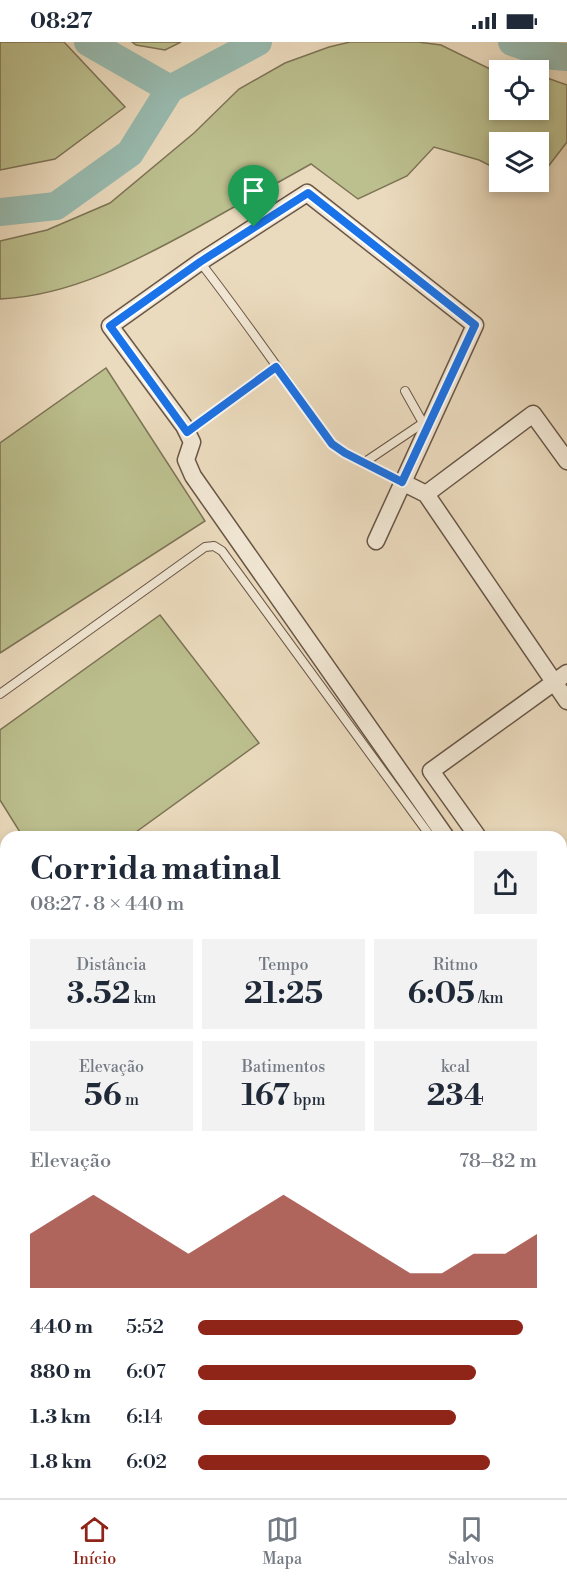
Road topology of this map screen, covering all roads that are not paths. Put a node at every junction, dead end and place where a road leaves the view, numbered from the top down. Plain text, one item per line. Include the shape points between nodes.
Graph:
1 (200, 262) junction
2 (276, 367) junction
3 (405, 392) dead end
4 (428, 420) junction
5 (187, 432) junction
6 (567, 461) edge
7 (365, 462) junction
8 (402, 482) junction
9 (426, 494) junction
10 (376, 542) dead end
11 (560, 677) edge
12 (0, 694) edge
13 (567, 701) edge
14 (427, 831) edge
15 (442, 831) edge
16 (474, 831) edge

1 - 2 lane via 253,330
1 - 4 street via 308,193 475,325
1 - 5 street via 110,326
2 - 5 lane
2 - 7 lane via 332,444
3 - 4 lane
4 - 7 lane
4 - 8 street
5 - 15 street via 192,442 186,460 193,476
6 - 9 street via 533,414
7 - 8 lane
8 - 9 street
8 - 10 street
9 - 11 street
11 - 13 street
11 - 16 street via 431,771
12 - 14 lane via 205,547 214,546 222,551

